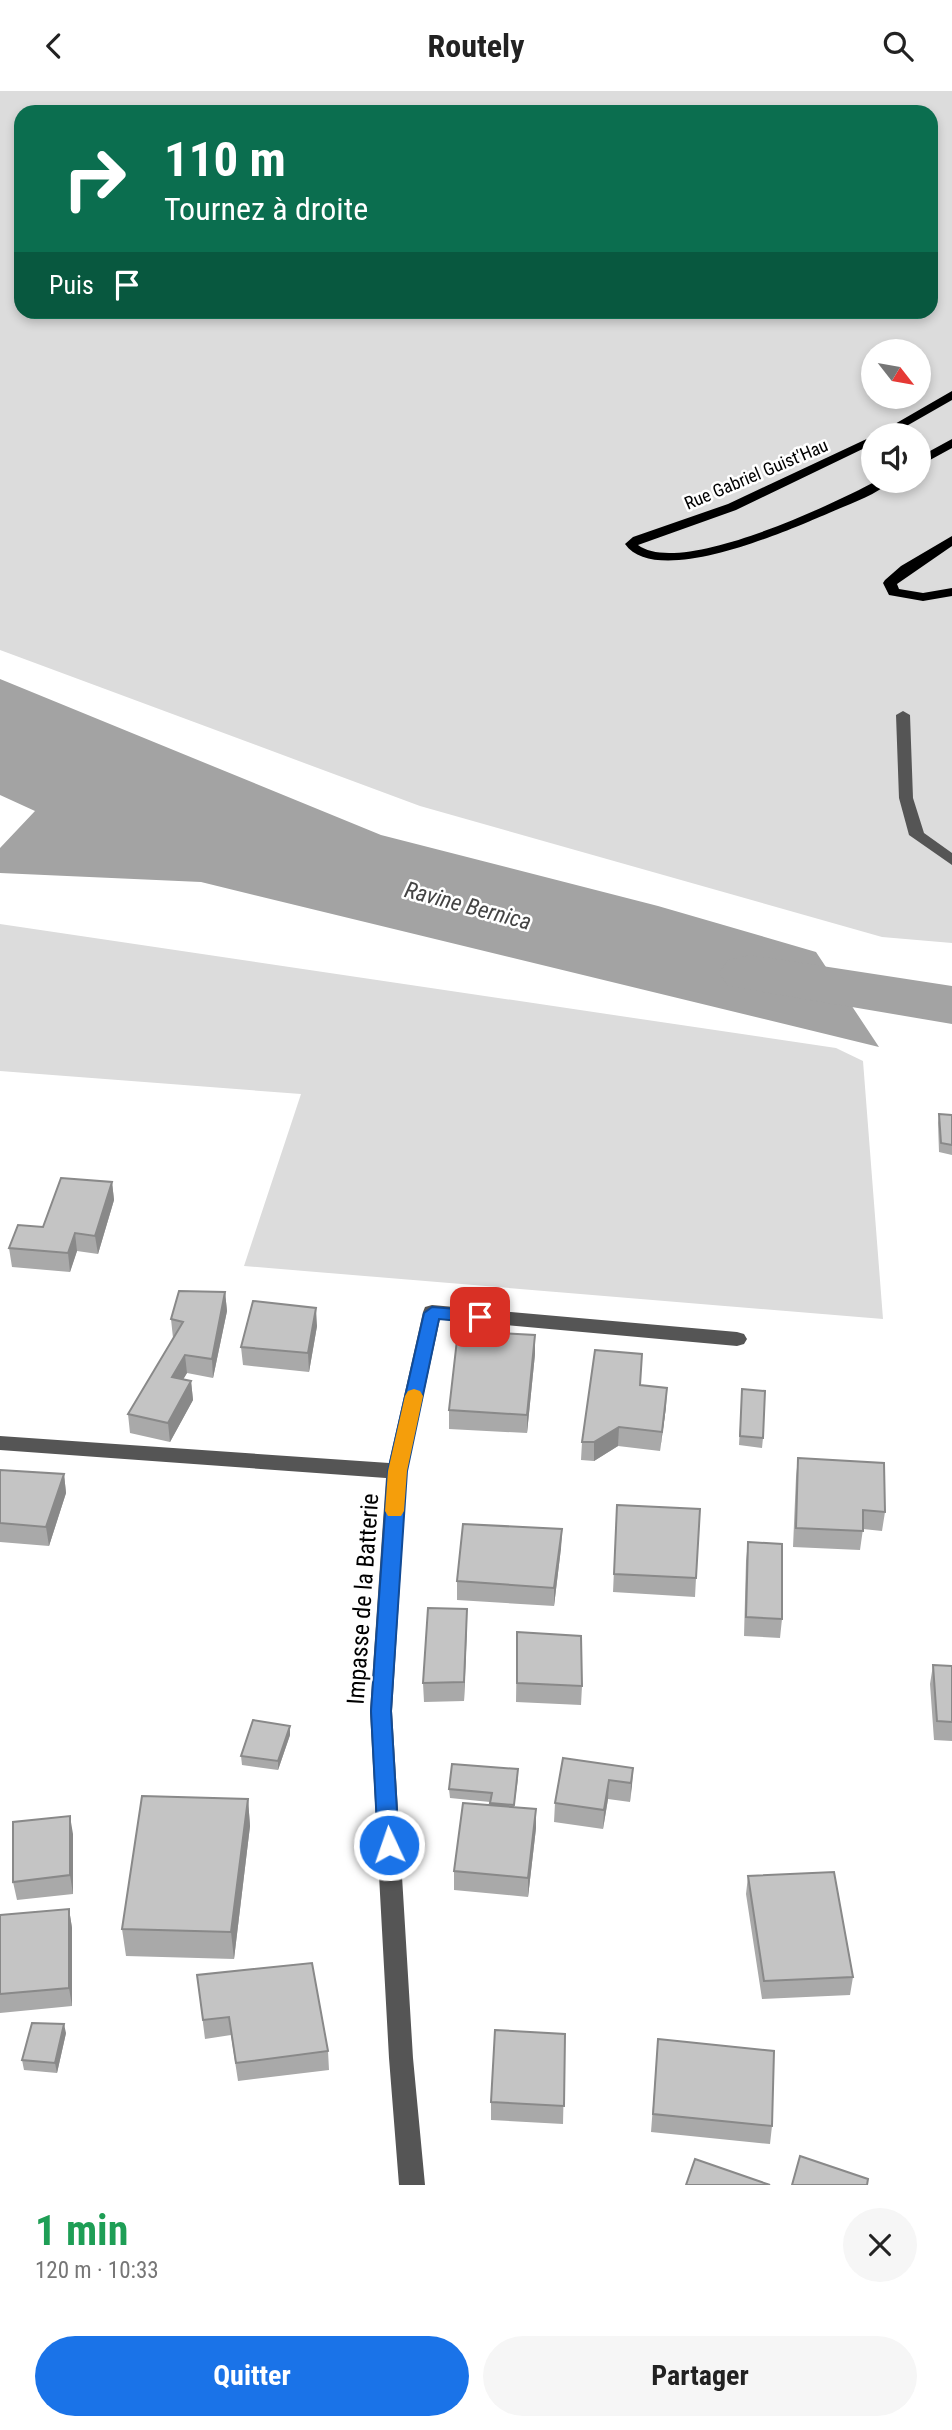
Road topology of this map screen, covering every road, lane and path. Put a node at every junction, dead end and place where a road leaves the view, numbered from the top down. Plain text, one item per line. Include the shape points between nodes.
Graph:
1 (952, 395) edge
2 (903, 423) edge
3 (952, 443) edge
4 (861, 446) edge
5 (931, 455) edge
6 (861, 492) edge
7 (952, 540) edge
8 (952, 592) edge
9 (903, 715) dead end
10 (952, 860) edge
11 (737, 1339) dead end
12 (0, 1443) edge
13 (397, 1471) junction
14 (412, 2185) edge

1 - 2 main road
3 - 5 main road
4 - 6 main road, Rue Gabriel Guist'Hau via 732,507 631,544 647,555 717,551 756,541
7 - 8 main road via 890,583 894,592 911,598
9 - 10 street via 906,798 917,835
11 - 13 street, Impasse de la Batterie via 432,1313
12 - 13 street
13 - 14 street, Impasse de la Batterie via 381,1711

